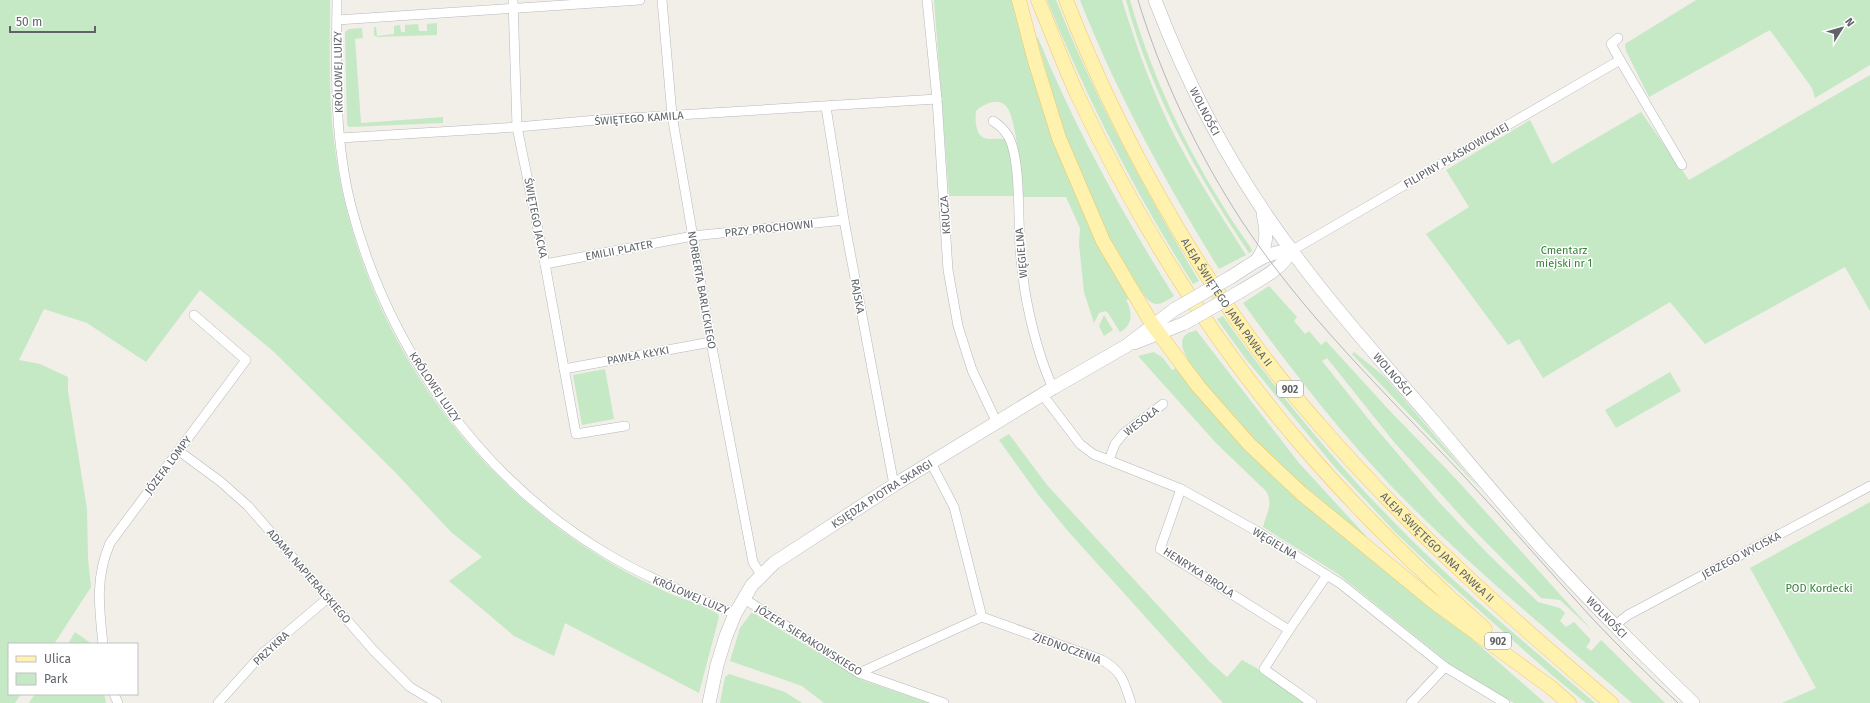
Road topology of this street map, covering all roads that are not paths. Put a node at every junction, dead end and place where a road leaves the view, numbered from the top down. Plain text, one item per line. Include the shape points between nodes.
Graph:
1 (337, 0) edge
2 (640, 0) edge
3 (662, 0) edge
4 (927, 0) edge
5 (1018, 0) edge
6 (1038, 0) edge
7 (1066, 0) edge
8 (1155, 0) edge
9 (513, 4) edge
10 (336, 20) junction
11 (1618, 38) dead end
12 (1620, 60) junction
13 (937, 99) junction
14 (826, 107) junction
15 (672, 115) junction
16 (993, 121) dead end
17 (517, 127) junction
18 (340, 138) junction
19 (1682, 165) dead end
20 (1262, 210) junction
21 (844, 220) junction
22 (693, 236) junction
23 (1291, 251) junction
24 (1256, 261) junction
25 (545, 264) junction
26 (1277, 269) junction
27 (1309, 274) junction
28 (194, 315) dead end
29 (1156, 329) junction
30 (711, 342) junction
31 (564, 368) junction
32 (1048, 391) junction
33 (1163, 404) dead end
34 (997, 423) junction
35 (624, 426) dead end
36 (180, 451) junction
37 (1109, 460) junction
38 (931, 463) junction
39 (894, 485) junction
40 (1870, 486) edge
41 (1181, 489) junction
42 (760, 575) junction
43 (1327, 575) junction
44 (328, 598) junction
45 (743, 598) junction
46 (735, 614) junction
47 (982, 617) junction
48 (1614, 626) junction
49 (1289, 630) junction
50 (103, 643) edge
51 (1445, 667) junction
52 (859, 672) junction
53 (1553, 689) junction
54 (218, 703) edge
55 (437, 703) edge
56 (709, 703) edge
57 (944, 703) edge
58 (1131, 703) edge
59 (1312, 703) edge
60 (1411, 703) edge
61 (1505, 703) edge
62 (1569, 703) edge
63 (1612, 703) edge
64 (1693, 703) edge

1 - 10 street, KRÓLOWEJ LUIZY
2 - 9 street
3 - 15 street, NORBERTA BARLICKIEGO
4 - 13 street, KRUCZA
5 - 29 main road via 1059,138 1103,241
6 - 53 main road, 902 via 1077,94 1117,173 1172,269 1240,368 1305,450 1377,527 1444,592
7 - 63 main road, ALEJA ŚWIĘTEGO JANA PAWŁA II / 902 via 1115,112 1154,186 1220,295 1288,387 1321,428 1401,513 1475,585
8 - 20 street, WOLNOŚCI via 1200,103
9 - 10 street
9 - 17 street, ŚWIĘTEGO JACKA
10 - 18 street, KRÓLOWEJ LUIZY via 336,80
11 - 12 street via 1611,44
12 - 19 street
12 - 23 street, FILIPINY PŁASKOWICKIEJ
13 - 14 street, ŚWIĘTEGO KAMILA
13 - 34 street, KRUCZA via 948,270 958,326 972,370
14 - 15 street, ŚWIĘTEGO KAMILA
14 - 21 street, RAJSKA
15 - 17 street, ŚWIĘTEGO KAMILA
15 - 22 street, NORBERTA BARLICKIEGO
16 - 32 street, WĘGIELNA via 1009,136 1013,149 1025,292
17 - 18 street, ŚWIĘTEGO KAMILA
17 - 25 street, ŚWIĘTEGO JACKA
18 - 46 street, KRÓLOWEJ LUIZY via 351,205 371,270 394,322 422,372 460,426 505,475 547,512 598,549 652,579
20 - 23 street, WOLNOŚCI
20 - 24 street via 1266,225 1266,241
21 - 22 street, PRZY PROCHOWNI
21 - 39 street, RAJSKA
22 - 25 street, EMILII PLATER
22 - 30 street, NORBERTA BARLICKIEGO
23 - 24 street, KSIĘDZA PIOTRA SKARGI via 1266,254
23 - 26 street, KSIĘDZA PIOTRA SKARGI
23 - 27 street, WOLNOŚCI
24 - 29 street, KSIĘDZA PIOTRA SKARGI, bridge via 1175,309
25 - 31 street, ŚWIĘTEGO JACKA
26 - 27 street via 1300,269
26 - 29 street, KSIĘDZA PIOTRA SKARGI, bridge via 1185,323
27 - 48 street, WOLNOŚCI via 1497,497
28 - 36 street, JÓZEFA LOMPY via 246,360
29 - 32 street, KSIĘDZA PIOTRA SKARGI
29 - 53 main road via 1198,386 1249,444 1301,494 1434,602
30 - 31 street, PAWŁA KŁYKI
30 - 42 street, NORBERTA BARLICKIEGO via 753,562
31 - 35 street, ŚWIĘTEGO JACKA via 576,434
32 - 34 street, KSIĘDZA PIOTRA SKARGI
32 - 37 street, WĘGIELNA via 1080,444 1093,454
33 - 37 street, WESOŁA via 1123,434 1115,444
34 - 38 street, KSIĘDZA PIOTRA SKARGI
36 - 44 street, ADAMA NAPIERALSKIEGO via 248,506
36 - 50 street, JÓZEFA LOMPY via 118,532 106,554 98,586
37 - 41 street, WĘGIELNA
38 - 39 street, KSIĘDZA PIOTRA SKARGI
38 - 47 street via 954,507
39 - 42 street, KSIĘDZA PIOTRA SKARGI via 789,551
40 - 48 street, JERZEGO WYCISKA via 1628,615
41 - 43 street, WĘGIELNA via 1255,530
41 - 49 street, HENRYKA BROLA via 1160,549
42 - 45 street, KSIĘDZA PIOTRA SKARGI
43 - 49 street
43 - 51 street, WĘGIELNA
44 - 54 street, PRZYKRA via 264,653
44 - 55 street, ADAMA NAPIERALSKIEGO via 374,651 410,687
45 - 46 street, KSIĘDZA PIOTRA SKARGI
45 - 52 street, JÓZEFA SIERAKOWSKIEGO
46 - 56 street, KSIĘDZA PIOTRA SKARGI via 717,666
47 - 52 street
47 - 58 street, ZJEDNOCZENIA via 1113,666 1122,676
48 - 64 street, WOLNOŚCI
49 - 59 street via 1264,669
51 - 60 street
51 - 61 street, WĘGIELNA
52 - 57 street, JÓZEFA SIERAKOWSKIEGO
53 - 62 main road, 902

